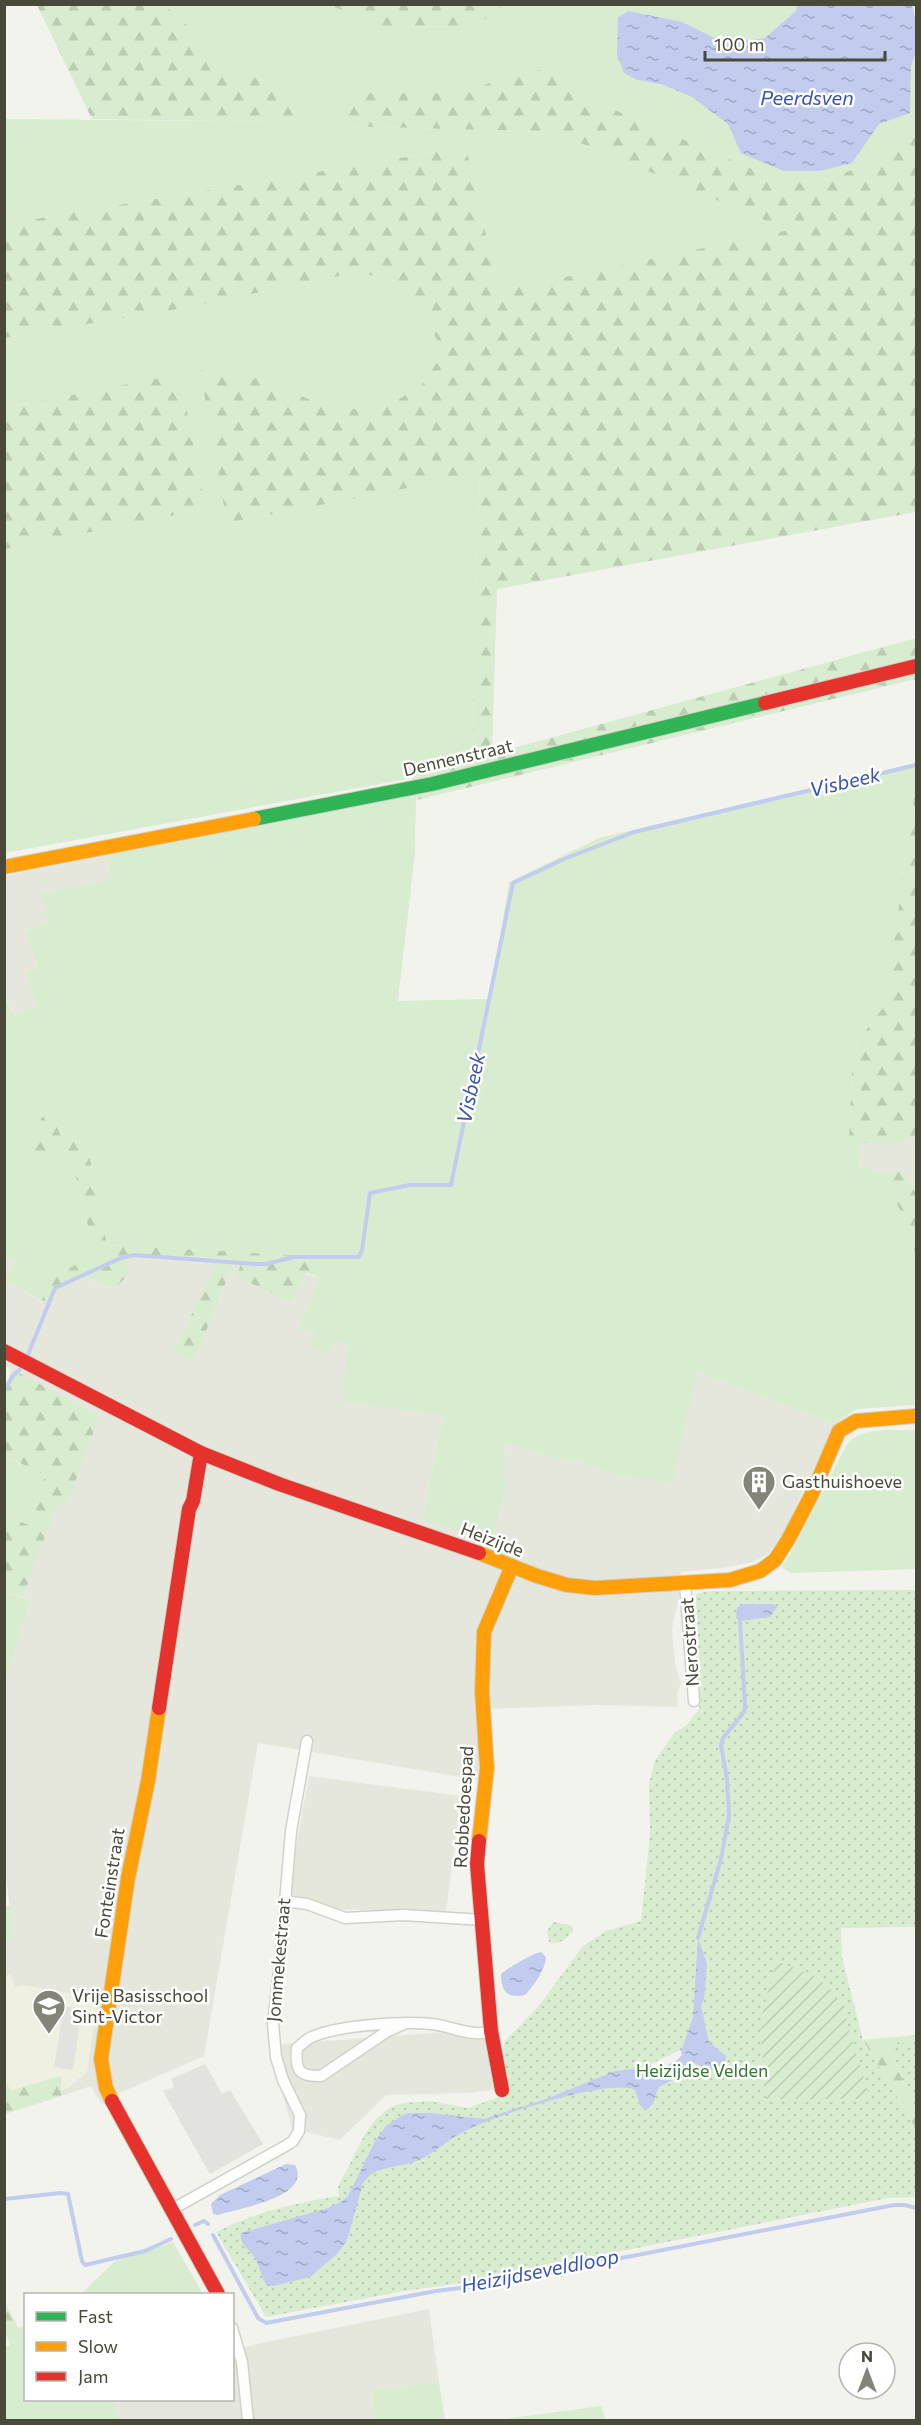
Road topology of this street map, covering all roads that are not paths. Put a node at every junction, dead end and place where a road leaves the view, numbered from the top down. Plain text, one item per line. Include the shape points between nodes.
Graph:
1 (916, 666) edge
2 (4, 867) edge
3 (4, 1351) edge
4 (916, 1416) edge
5 (201, 1452) junction
6 (512, 1566) junction
7 (686, 1583) junction
8 (694, 1701) dead end
9 (307, 1741) dead end
10 (284, 1902) junction
11 (483, 1920) junction
12 (404, 2024) junction
13 (491, 2031) junction
14 (502, 2090) dead end
15 (171, 2210) junction
16 (217, 2293) edge
17 (234, 2335) edge
18 (248, 2421) edge

1 - 2 street, Dennenstraat via 432,784
3 - 5 street, Heizijde
4 - 7 street, Heizijde via 856,1421 839,1431 788,1540 768,1566 730,1580
5 - 6 street, Heizijde via 279,1484
5 - 15 street, Fonteinstraat via 101,2050 110,2098
6 - 7 street, Heizijde via 567,1586
6 - 11 street, Robbedoespad via 484,1632 482,1692 487,1768 477,1864
7 - 8 street, Nerostraat
9 - 10 street, Jommekestraat via 291,1831
10 - 11 street via 307,1904 345,1918 403,1915
10 - 15 street, Jommekestraat via 273,2032 283,2080 300,2115 299,2131 289,2144
11 - 13 street, Robbedoespad
12 - 12 street via 361,2026 309,2038 297,2048 299,2070 321,2076
12 - 13 street via 431,2024 483,2034
13 - 14 street, Robbedoespad
15 - 16 street, Fonteinstraat
17 - 18 street via 242,2362

